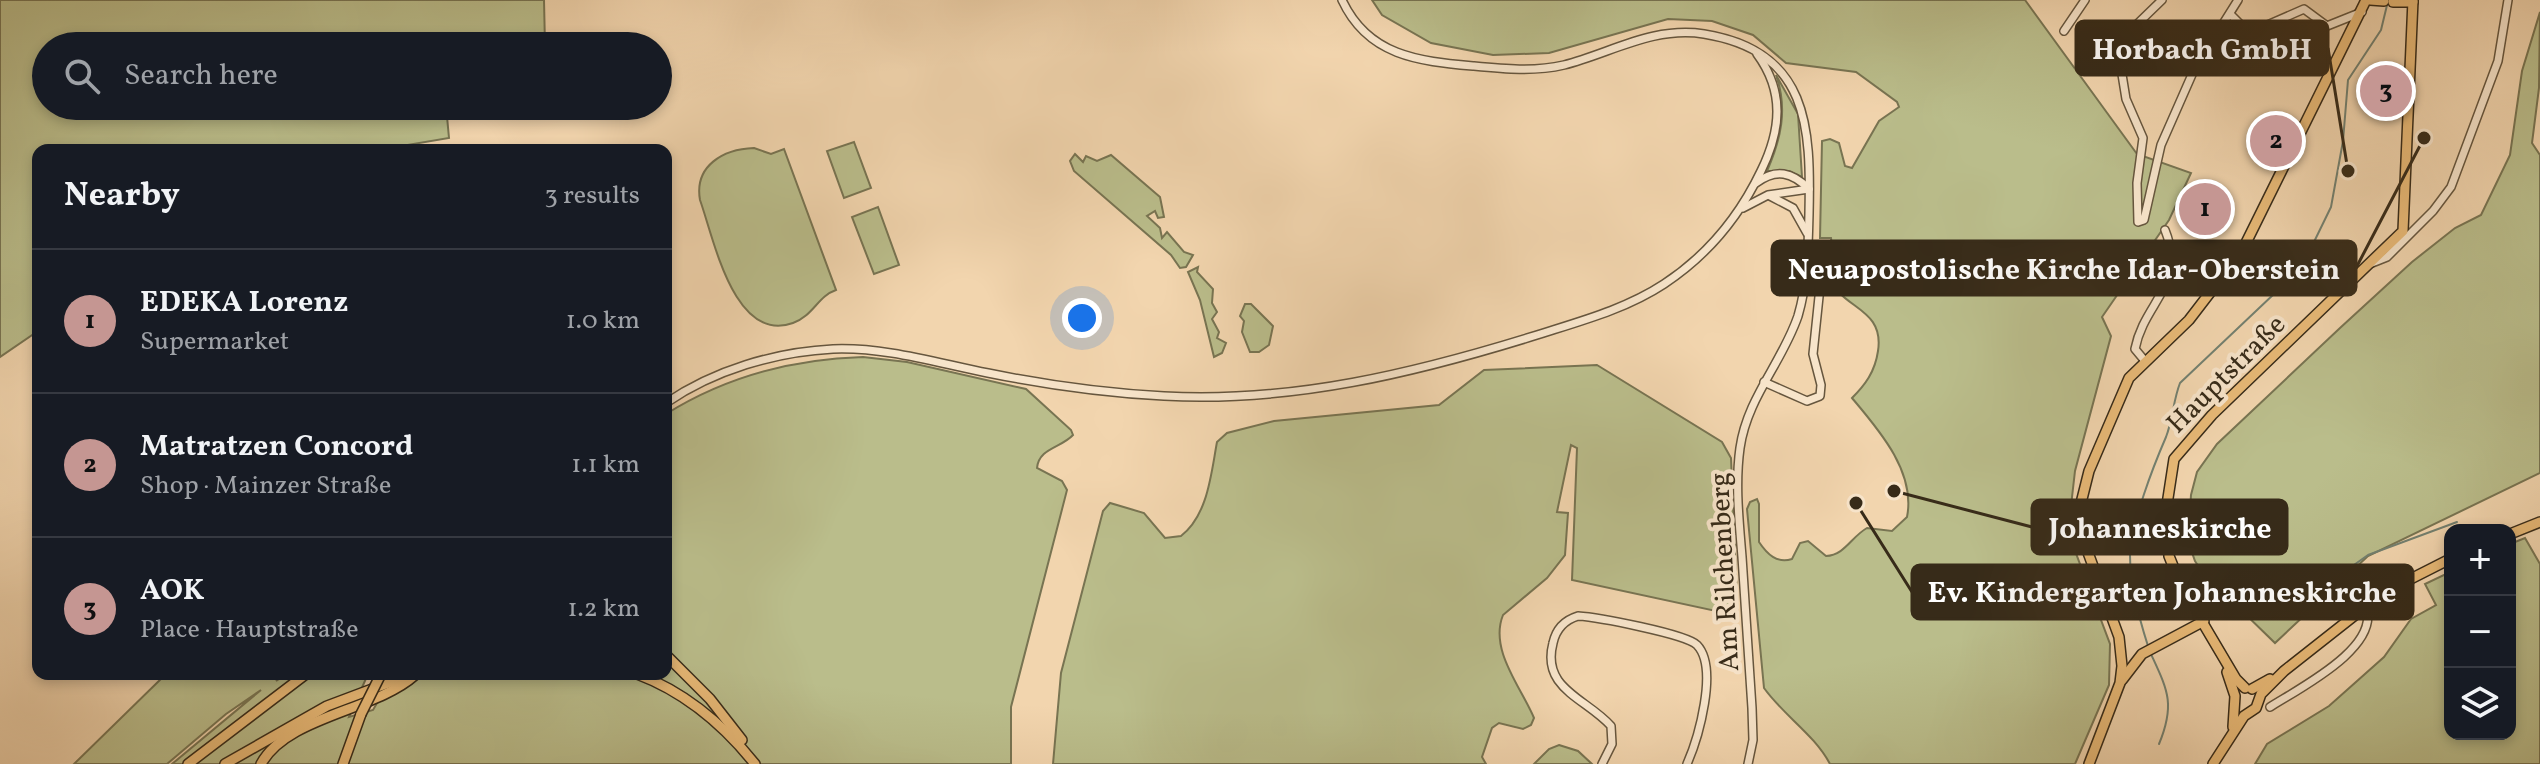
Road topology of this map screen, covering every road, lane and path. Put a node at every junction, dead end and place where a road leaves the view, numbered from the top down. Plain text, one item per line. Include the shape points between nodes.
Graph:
1 (1342, 0) edge
2 (2085, 0) edge
3 (2162, 0) edge
4 (2238, 0) edge
5 (2368, 0) edge
6 (2508, 0) edge
7 (2413, 1) edge
8 (2389, 2) edge
9 (2362, 12) junction
10 (2231, 15) junction
11 (2064, 31) dead end
12 (1757, 54) junction
13 (1755, 184) junction
14 (1809, 189) junction
15 (1768, 195) junction
16 (1741, 209) junction
17 (2165, 230) dead end
18 (1808, 235) junction
19 (1808, 258) junction
20 (2372, 263) junction
21 (2145, 361) junction
22 (1764, 382) junction
23 (672, 399) edge
24 (2540, 522) edge
25 (2516, 532) edge
26 (2444, 562) edge
27 (2365, 605) junction
28 (2204, 621) junction
29 (2119, 637) junction
30 (2225, 660) junction
31 (672, 661) edge
32 (2134, 661) junction
33 (298, 680) edge
34 (378, 680) edge
35 (398, 680) edge
36 (406, 680) edge
37 (648, 680) edge
38 (2120, 683) junction
39 (2252, 692) junction
40 (2236, 701) junction
41 (2270, 707) dead end
42 (2247, 713) junction
43 (2231, 734) junction
44 (188, 764) edge
45 (225, 764) edge
46 (261, 764) edge
47 (343, 764) edge
48 (755, 764) edge
49 (1602, 764) edge
50 (1687, 764) edge
51 (1748, 764) edge
52 (2089, 764) edge
53 (2213, 764) edge

1 - 12 street, Am Rilchenberg via 1357,26 1373,40 1397,55 1422,61 1542,69 1679,32 1719,37
2 - 11 street
3 - 10 street via 2123,41 2119,56 2126,99 2143,138 2138,222 2144,220 2161,145 2194,70
4 - 10 street
5 - 8 main road
5 - 9 main road
6 - 20 street via 2498,61 2451,187 2387,257
7 - 8 main road
7 - 20 main road, Hauptstraße via 2405,224 2399,238
9 - 10 street via 2327,26 2300,9 2249,33
9 - 21 main road via 2231,268 2189,320
12 - 13 street via 1772,78 1779,111
12 - 14 street, Am Rilchenberg via 1783,75 1802,105 1810,142
13 - 14 street via 1785,173
13 - 16 street
14 - 15 street
14 - 18 street, Am Rilchenberg
15 - 16 street
15 - 18 street via 1793,208
16 - 23 street via 1696,259 1627,304 1447,362 1364,381 1254,396 1141,395 835,349 746,365
17 - 21 street via 2172,247 2171,275 2139,328 2135,349
18 - 19 street, Am Rilchenberg
19 - 22 street, Am Rilchenberg via 1797,319
19 - 22 street, Am Rilchenberg via 1822,268 1813,354 1820,396 1807,401
20 - 28 main road, Hauptstraße via 2174,459 2166,543 2176,577
21 - 29 main road via 2124,386 2111,415 2078,517
22 - 51 street, Am Rilchenberg via 1743,430 1737,477 1752,708
24 - 25 main road
26 - 27 main road
27 - 39 main road
27 - 41 street via 2368,627 2362,639
28 - 30 main road, Hauptstraße
28 - 32 main road
29 - 32 main road
29 - 38 main road
30 - 39 main road, Hauptstraße
30 - 40 main road, Hauptstraße
31 - 48 main road via 710,699
32 - 38 main road
33 - 44 main road
34 - 47 main road, bridge
35 - 45 main road via 327,706
36 - 46 main road via 390,693 283,741
37 - 48 main road via 698,707
38 - 52 main road
39 - 40 main road
39 - 42 main road, Hauptstraße via 2256,708
40 - 42 main road
40 - 43 main road, Hauptstraße
42 - 43 main road, Hauptstraße
43 - 53 main road, Hauptstraße
49 - 50 street via 1612,744 1611,726 1565,691 1552,670 1553,642 1564,623 1578,616 1688,639 1702,654 1703,713

